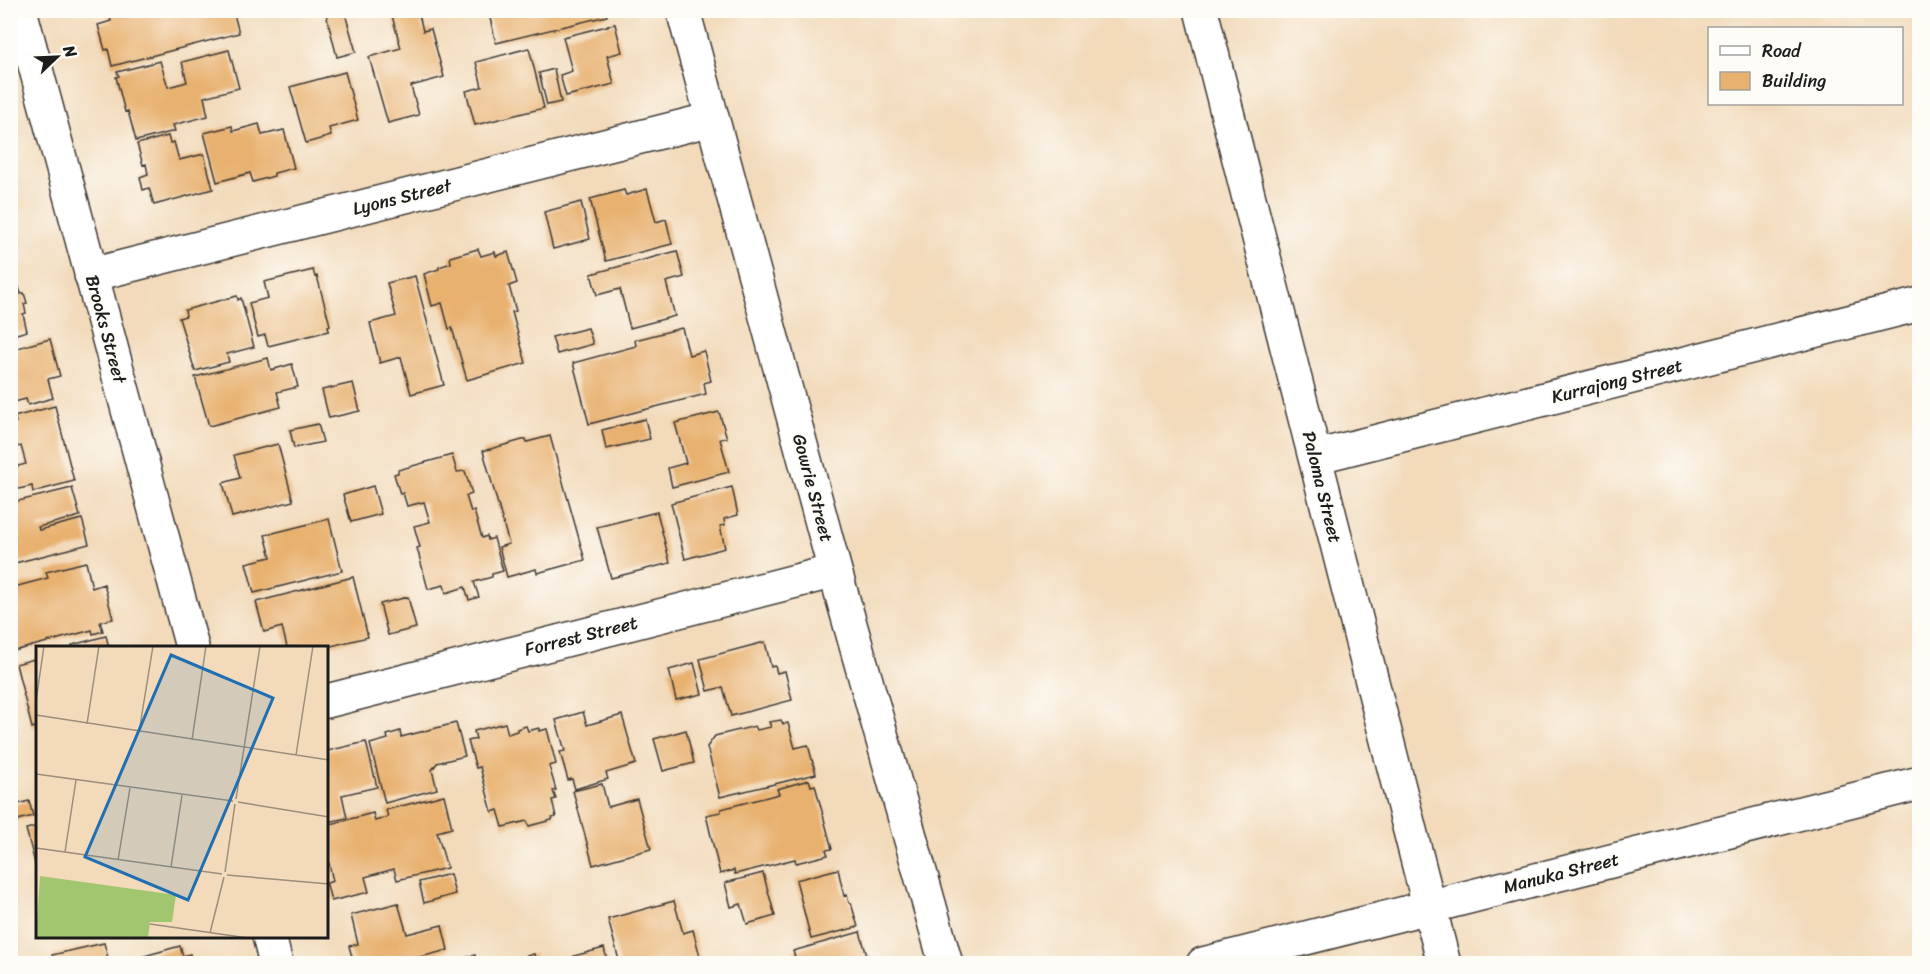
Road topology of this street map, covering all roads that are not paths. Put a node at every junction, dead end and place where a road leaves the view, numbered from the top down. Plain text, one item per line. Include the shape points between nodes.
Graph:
1 (20, 10) edge
2 (683, 10) edge
3 (1201, 10) edge
4 (712, 119) junction
5 (91, 275) junction
6 (1920, 304) edge
7 (1315, 457) junction
8 (835, 571) junction
9 (192, 646) edge
10 (328, 701) edge
11 (1920, 783) edge
12 (1429, 906) junction
13 (270, 938) edge
14 (276, 963) edge
15 (946, 963) edge
16 (1203, 963) edge
17 (1444, 963) edge

1 - 5 street, Brooks Street
2 - 4 street, Gowrie Street
3 - 7 street, Paloma Street
4 - 5 street, Lyons Street
4 - 8 street, Gowrie Street
5 - 9 street, Brooks Street
6 - 7 street, Kurrajong Street
7 - 12 street, Paloma Street
8 - 10 street, Forrest Street
8 - 15 street, Gowrie Street
11 - 12 street, Manuka Street
12 - 16 street, Manuka Street
12 - 17 street, Paloma Street
13 - 14 street

